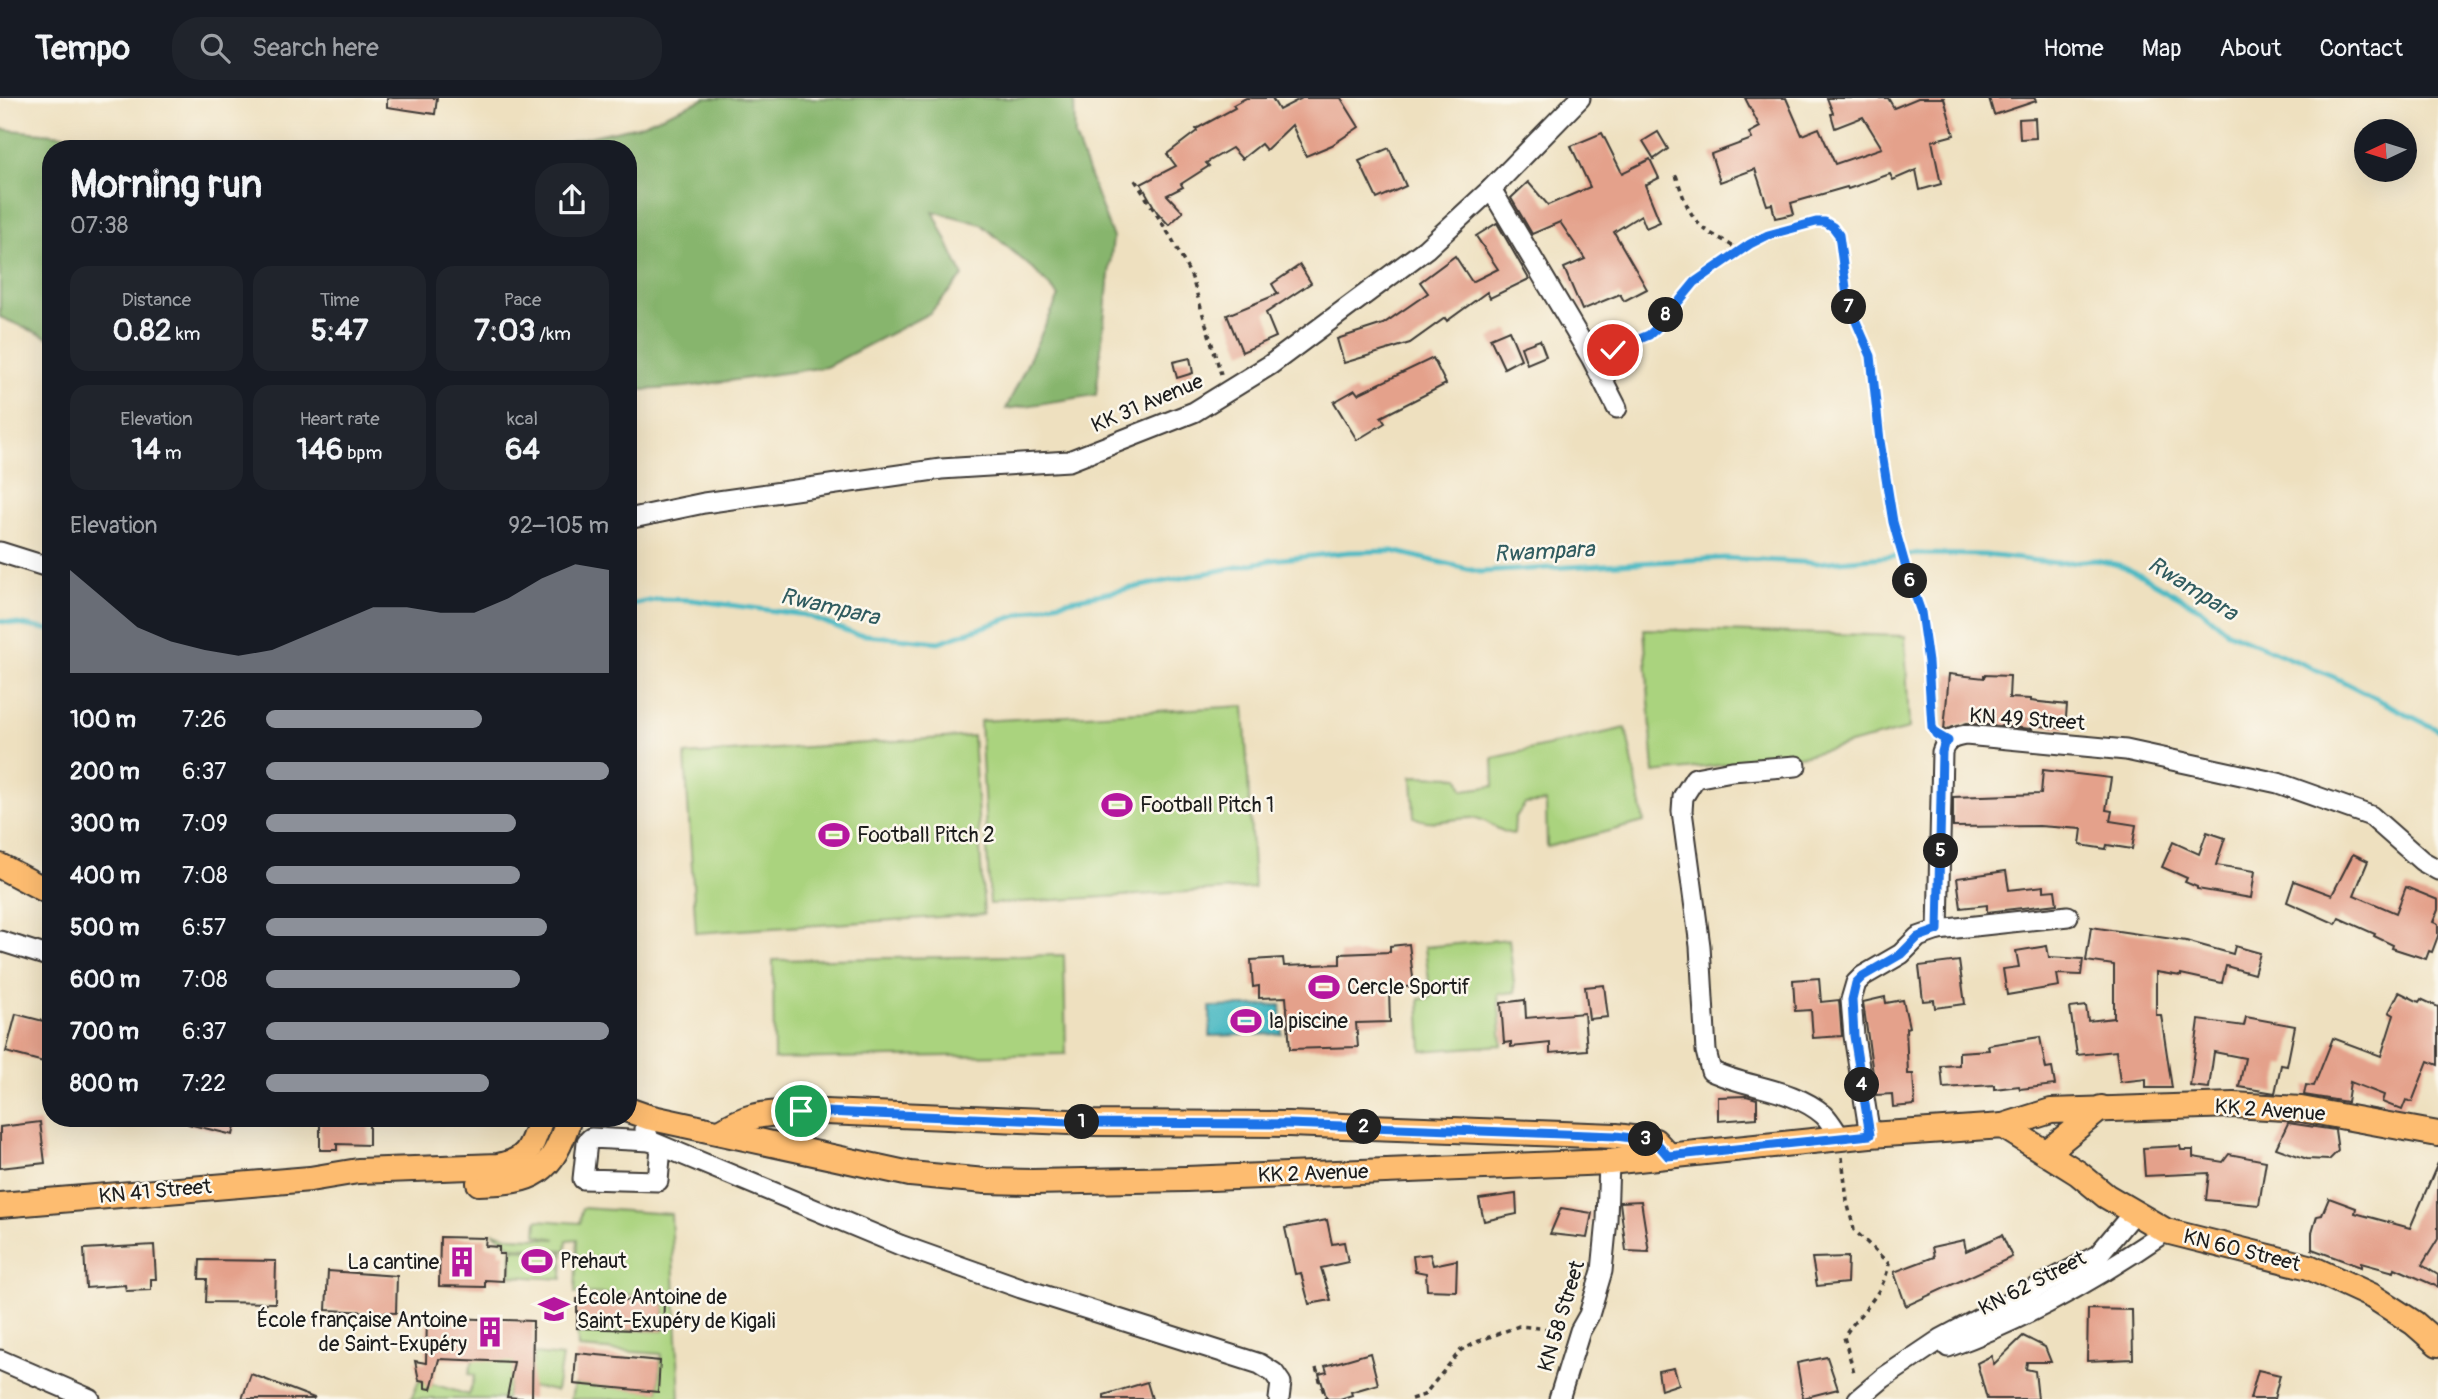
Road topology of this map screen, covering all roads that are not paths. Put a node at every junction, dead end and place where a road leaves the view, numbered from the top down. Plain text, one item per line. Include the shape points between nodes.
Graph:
1 (1580, 98) edge
2 (1491, 190) junction
3 (1617, 408) dead end
4 (637, 517) edge
5 (0, 552) edge
6 (42, 565) edge
7 (1796, 766) dead end
8 (0, 866) edge
9 (2438, 870) edge
10 (42, 888) edge
11 (2068, 916) dead end
12 (1938, 930) junction
13 (0, 941) edge
14 (42, 954) edge
15 (2101, 1108) junction
16 (638, 1113) edge
17 (2382, 1124) junction
18 (2003, 1126) junction
19 (537, 1127) edge
20 (565, 1127) edge
21 (720, 1132) junction
22 (2438, 1134) edge
23 (1870, 1135) junction
24 (1840, 1138) junction
25 (2438, 1147) edge
26 (2047, 1152) junction
27 (1668, 1156) junction
28 (1609, 1162) junction
29 (310, 1179) junction
30 (0, 1205) edge
31 (2134, 1212) junction
32 (2166, 1231) junction
33 (2438, 1344) edge
34 (0, 1360) edge
35 (1911, 1360) junction
36 (1859, 1398) edge
37 (90, 1399) edge
38 (1279, 1399) edge
39 (1559, 1399) edge

1 - 2 street, KK 31 Avenue
2 - 3 street
2 - 4 street, KK 31 Avenue via 1426,249 1270,365 1194,412 1069,461 941,469
5 - 6 street
7 - 24 street via 1695,778 1684,797 1706,1051 1711,1071 1797,1098 1825,1116
8 - 10 main road
9 - 12 street, KN 49 Street via 2371,816 2278,783 2126,750 1966,735 1952,738 1942,752
11 - 12 street
12 - 23 street via 1918,937 1901,954 1856,983 1854,1036
13 - 14 street
15 - 17 main road, KK 2 Avenue via 2234,1105 2301,1109
15 - 18 main road, KK 2 Avenue via 2050,1111
15 - 26 main road
16 - 21 main road, KK 2 Avenue
16 - 38 street via 655,1144 912,1250 1260,1364 1281,1383
17 - 22 main road, KK 2 Avenue
17 - 25 street
18 - 23 main road, KK 2 Avenue
18 - 26 main road
19 - 29 main road, KN 41 Street via 525,1155 512,1163 358,1171
20 - 29 main road, KN 41 Street via 545,1167 526,1178 417,1184
21 - 27 main road via 758,1115 801,1111 1616,1136 1655,1141
21 - 28 main road, KK 2 Avenue via 910,1174 985,1181 1186,1179
23 - 24 main road, KK 2 Avenue
24 - 27 main road, KK 2 Avenue
26 - 31 main road, KN 60 Street
27 - 28 main road, KK 2 Avenue
28 - 39 street, KN 58 Street via 1602,1271
29 - 30 main road, KN 41 Street
31 - 32 main road, KN 60 Street
31 - 35 street, KN 62 Street via 2098,1255 1941,1339
32 - 33 main road, KN 60 Street via 2309,1267 2372,1296
32 - 35 street, KN 62 Street via 2048,1303 1987,1333
34 - 37 street
35 - 36 street, KN 62 Street

